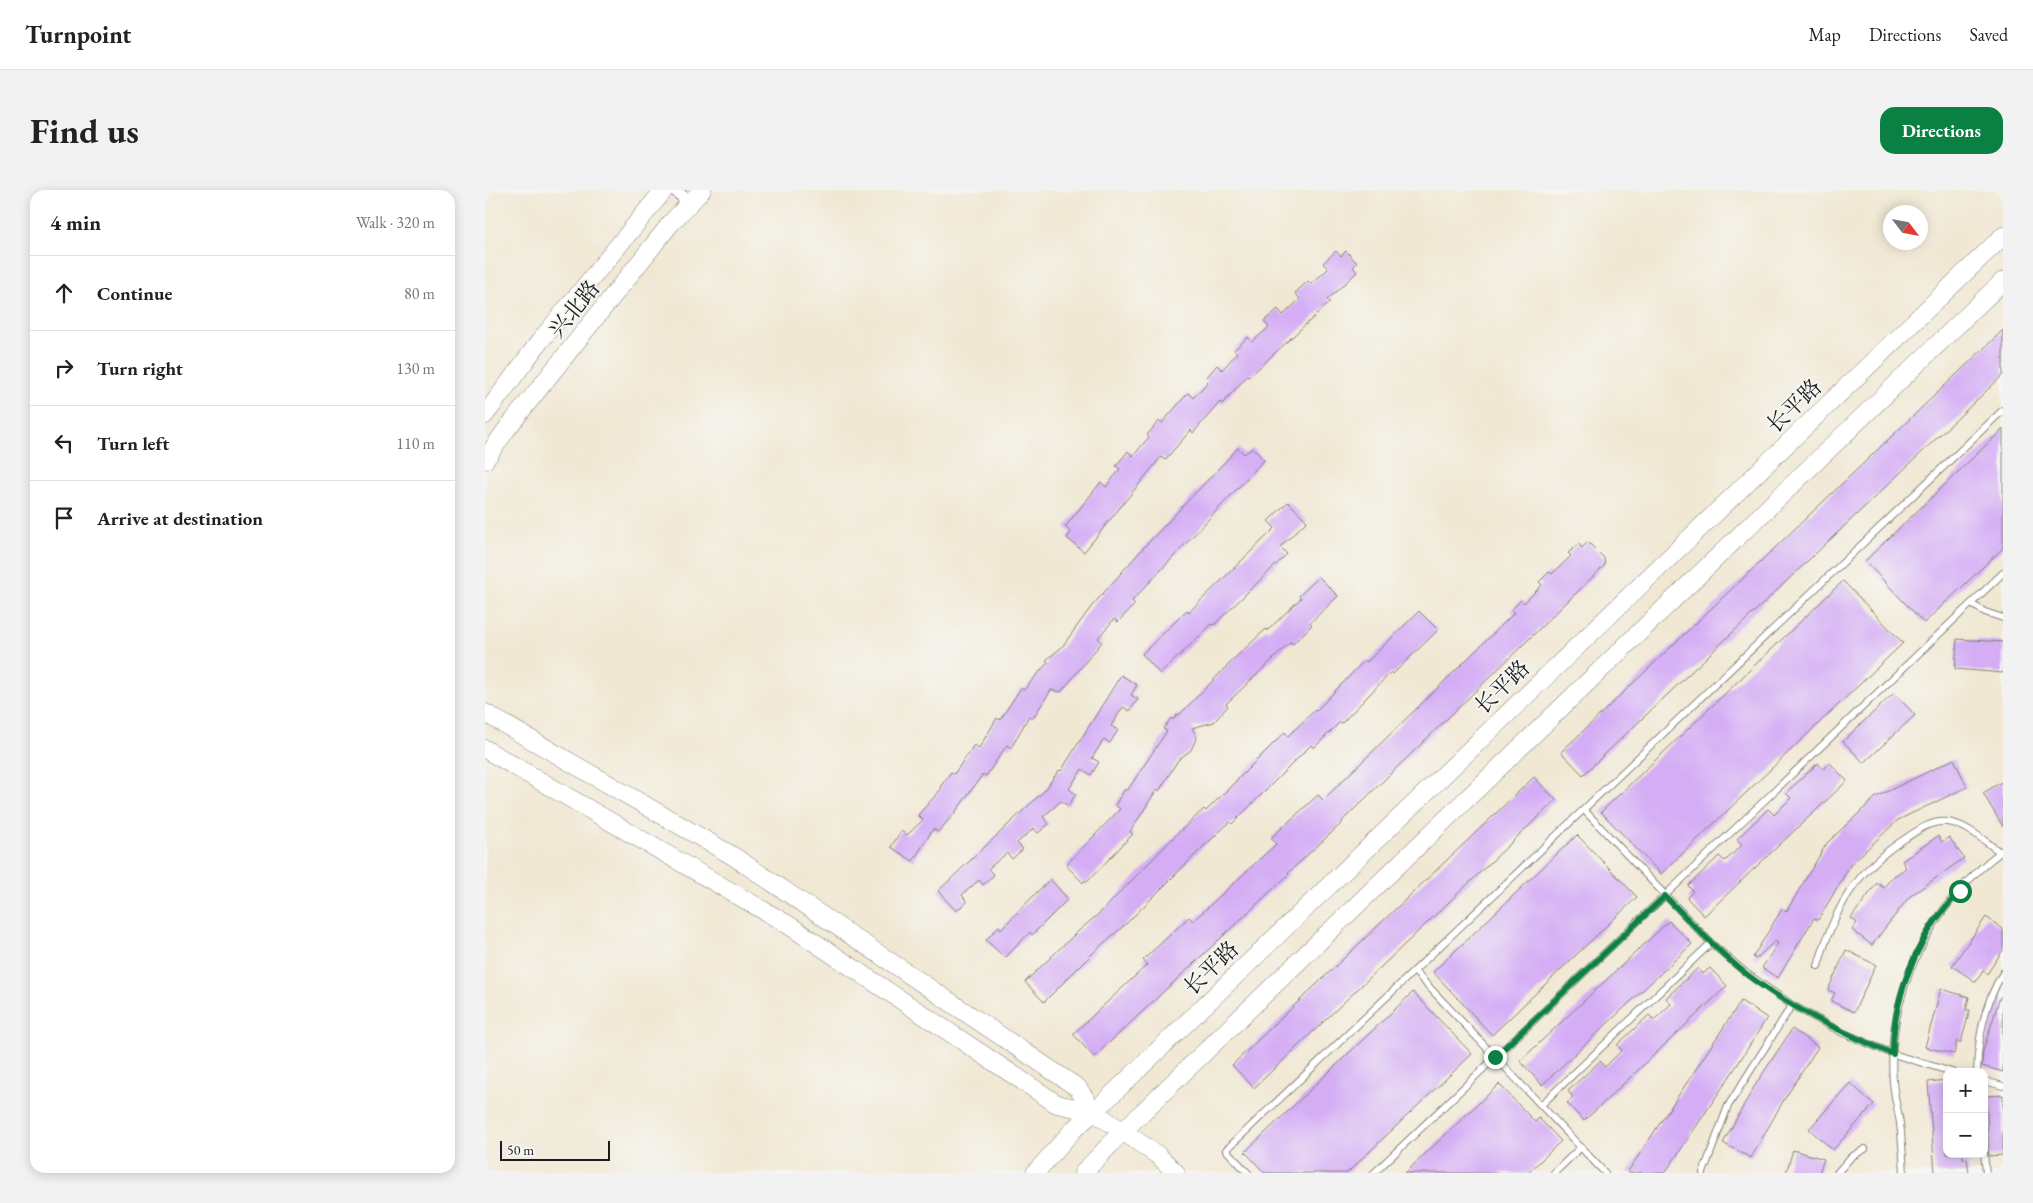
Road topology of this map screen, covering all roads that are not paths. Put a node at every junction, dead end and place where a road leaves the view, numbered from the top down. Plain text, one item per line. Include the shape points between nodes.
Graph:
1 (664, 190) edge
2 (675, 190) edge
3 (702, 190) edge
4 (690, 203) junction
5 (2003, 236) edge
6 (2003, 281) edge
7 (2003, 410) edge
8 (485, 415) edge
9 (485, 460) edge
10 (2003, 573) edge
11 (1971, 604) junction
12 (2003, 618) edge
13 (485, 713) edge
14 (485, 749) edge
15 (1583, 810) junction
16 (2001, 851) edge
17 (1665, 896) junction
18 (1711, 943) junction
19 (1818, 966) dead end
20 (1414, 971) junction
21 (2003, 972) edge
22 (1792, 1005) junction
23 (1893, 1054) junction
24 (1495, 1057) junction
25 (1977, 1068) edge
26 (1943, 1069) edge
27 (1988, 1082) edge
28 (2003, 1086) edge
29 (1541, 1105) junction
30 (1094, 1112) junction
31 (1123, 1130) junction
32 (1581, 1147) junction
33 (1865, 1149) dead end
34 (1985, 1158) edge
35 (1035, 1173) edge
36 (1083, 1173) edge
37 (1176, 1173) edge
38 (1249, 1173) edge
39 (1374, 1173) edge
40 (1554, 1173) edge
41 (1605, 1173) edge
42 (1703, 1173) edge
43 (1837, 1173) edge
44 (1904, 1173) edge
45 (1987, 1173) edge

1 - 8 street, 兴北路 via 539,342
2 - 4 street
3 - 4 street, 兴北路
4 - 9 street, 兴北路 via 671,222
5 - 30 street, 长平路
6 - 31 street
7 - 15 lane
10 - 11 lane
11 - 12 lane
11 - 17 lane
13 - 30 street via 733,856 1078,1088
14 - 30 street via 787,924 1057,1104
15 - 17 lane
15 - 20 lane
16 - 19 lane via 1960,825 1946,822 1918,830 1883,855 1864,873 1843,901 1827,933
16 - 23 lane via 1933,923 1913,960 1900,1000
17 - 18 lane
17 - 24 lane
18 - 22 lane via 1746,973
18 - 29 lane
20 - 24 lane
20 - 38 lane via 1227,1150
21 - 25 lane via 1985,1012
22 - 23 lane via 1841,1032
22 - 42 lane via 1728,1106
23 - 26 lane
23 - 44 lane via 1893,1083
24 - 29 lane
24 - 39 lane
27 - 28 lane
29 - 32 lane
30 - 31 street
30 - 35 street, 长平路 via 1074,1129
31 - 36 street
31 - 37 street
32 - 40 lane
32 - 41 lane
33 - 43 lane via 1851,1157
34 - 45 lane

